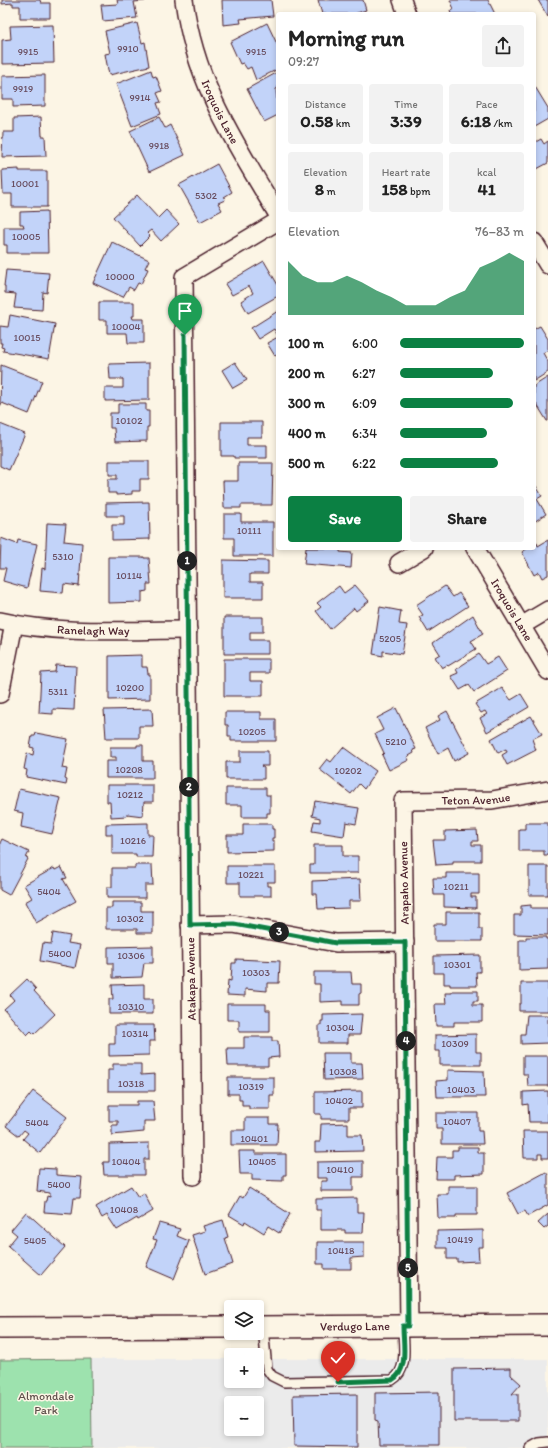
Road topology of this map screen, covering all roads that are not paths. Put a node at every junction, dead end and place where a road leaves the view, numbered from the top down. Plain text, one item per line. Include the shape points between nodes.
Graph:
1 (184, 0) edge
2 (402, 0) edge
3 (406, 12) edge
4 (276, 212) edge
5 (276, 222) edge
6 (536, 245) edge
7 (548, 265) edge
8 (421, 550) edge
9 (476, 550) edge
10 (399, 563) dead end
11 (548, 610) edge
12 (7, 622) edge
13 (521, 626) junction
14 (188, 630) junction
15 (548, 671) edge
16 (0, 694) edge
17 (548, 790) edge
18 (403, 801) joint
19 (190, 925) junction
20 (405, 942) junction
21 (193, 1176) dead end
22 (548, 1325) edge
23 (406, 1326) junction
24 (224, 1327) edge
25 (264, 1327) edge
26 (0, 1328) edge
27 (262, 1340) edge
28 (548, 1442) edge
29 (530, 1448) edge

1 - 4 street, Iroquois Lane via 195,56 207,90
2 - 3 street
5 - 14 street, Atakapa Avenue via 184,277
6 - 7 street
8 - 10 street
9 - 13 street, Iroquois Lane
11 - 13 street
12 - 14 street, Ranelagh Way via 65,630
12 - 16 street
13 - 15 street, Iroquois Lane
14 - 19 street, Atakapa Avenue
17 - 18 street, Teton Avenue via 492,800
18 - 20 street, Arapaho Avenue
19 - 20 street via 234,924 336,943
19 - 21 street, Atakapa Avenue
20 - 23 street, Arapaho Avenue
22 - 23 street, Verdugo Lane
23 - 25 street, Verdugo Lane
23 - 27 lane via 402,1367 399,1377 392,1380 284,1382 272,1376 267,1369
24 - 26 street
28 - 29 lane via 539,1442

